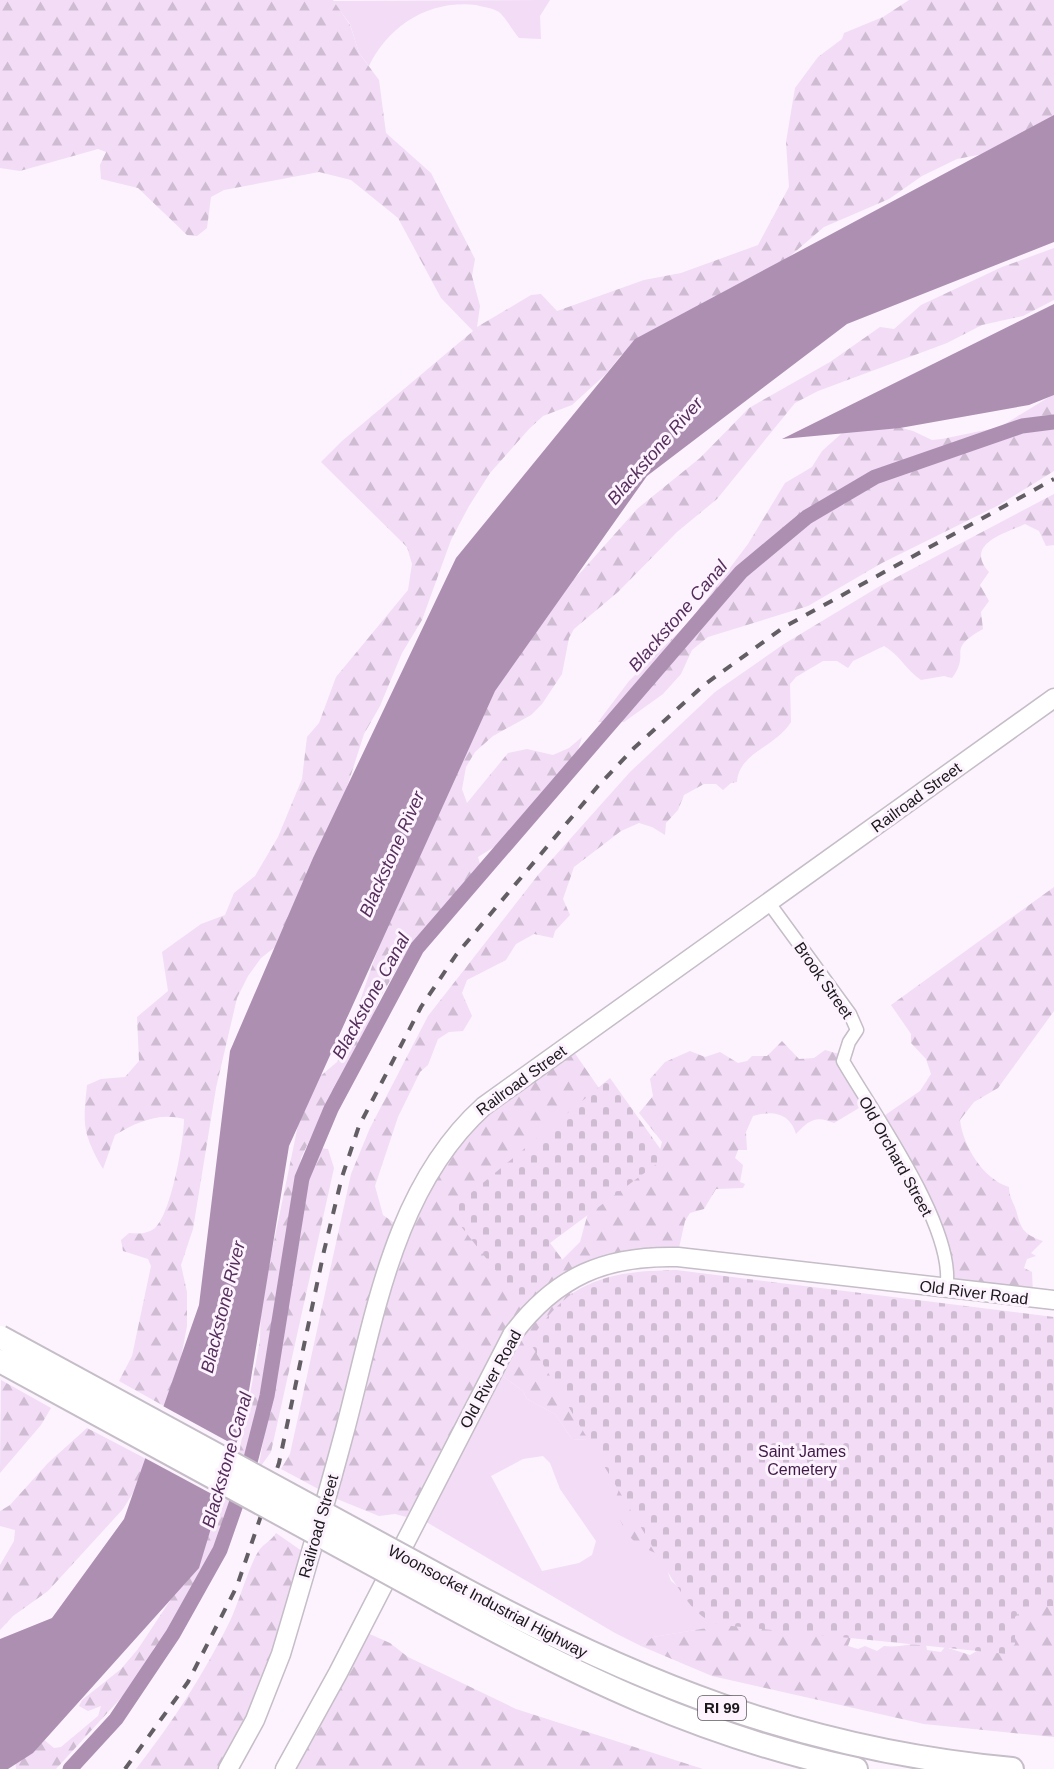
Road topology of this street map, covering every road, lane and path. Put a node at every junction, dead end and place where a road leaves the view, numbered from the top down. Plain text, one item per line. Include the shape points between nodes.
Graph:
1 (1054, 698) edge
2 (769, 903) junction
3 (843, 1061) joint
4 (946, 1289) junction
5 (1054, 1300) edge
6 (0, 1337) edge
7 (0, 1361) edge
8 (447, 1593) junction
9 (228, 1769) edge
10 (285, 1769) edge
11 (856, 1769) edge
12 (1012, 1769) edge

1 - 2 street, Railroad Street
2 - 3 street, Brook Street via 850,1014 857,1029
2 - 9 street, Railroad Street via 484,1106 457,1132 435,1162 401,1228 281,1654 255,1720
3 - 4 street, Old Orchard Street via 932,1218 945,1252 949,1274
4 - 5 street, Old River Road
4 - 10 street, Old River Road via 652,1256 612,1262 567,1282 543,1299 507,1344
6 - 8 highway, Woonsocket Industrial Highway / RI 99, bridge
7 - 8 highway, Woonsocket Industrial Highway / RI 99, bridge
8 - 11 highway, Woonsocket Industrial Highway / RI 99 via 574,1672 663,1712 755,1743
8 - 12 highway, Woonsocket Industrial Highway / RI 99 via 605,1662 738,1713 856,1745

